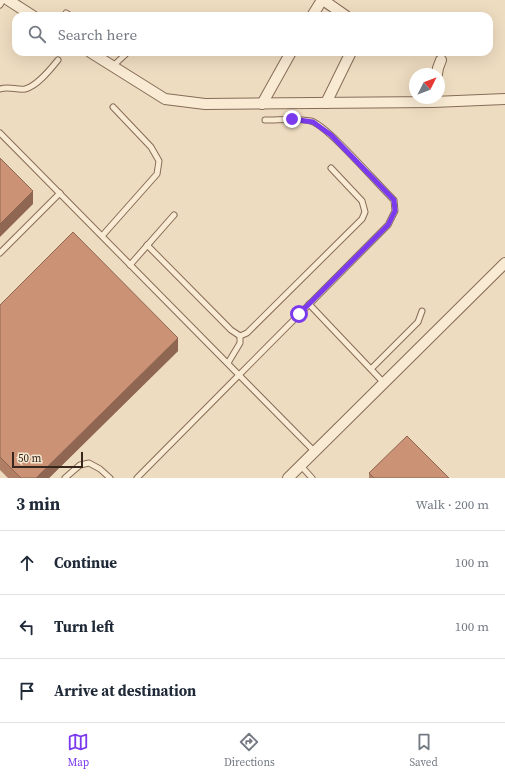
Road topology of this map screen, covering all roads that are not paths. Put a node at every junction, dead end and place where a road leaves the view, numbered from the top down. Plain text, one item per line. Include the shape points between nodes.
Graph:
1 (3, 0) edge
2 (8, 0) edge
3 (322, 0) edge
4 (0, 6) edge
5 (27, 12) edge
6 (314, 12) edge
7 (340, 12) edge
8 (97, 56) edge
9 (124, 56) edge
10 (290, 56) edge
11 (349, 56) edge
12 (58, 60) dead end
13 (442, 60) dead end
14 (113, 66) junction
15 (438, 68) edge
16 (0, 89) edge
17 (505, 99) edge
18 (445, 100) edge
19 (409, 101) edge
20 (326, 103) junction
21 (262, 104) junction
22 (113, 107) dead end
23 (265, 120) dead end
24 (0, 133) edge
25 (331, 168) dead end
26 (60, 193) junction
27 (174, 215) dead end
28 (102, 236) junction
29 (147, 245) junction
30 (0, 253) edge
31 (505, 263) edge
32 (130, 265) junction
33 (309, 304) junction
34 (422, 311) dead end
35 (240, 336) junction
36 (228, 363) junction
37 (371, 369) junction
38 (239, 375) junction
39 (384, 383) junction
40 (315, 452) junction
41 (301, 466) junction
42 (65, 478) edge
43 (110, 478) edge
44 (137, 478) edge
45 (288, 478) edge
46 (312, 478) edge

1 - 4 lane
2 - 5 street
3 - 6 street
3 - 7 street
8 - 14 street
9 - 14 lane
10 - 21 street
11 - 20 street
12 - 16 lane via 46,75 31,87
13 - 15 street
14 - 21 street via 165,99 205,104
17 - 18 street
19 - 20 street
20 - 21 street
22 - 28 lane via 151,147 159,161 157,174
23 - 33 lane via 292,119 313,122 331,135 394,200 395,211 388,225
24 - 26 lane
25 - 35 lane via 362,201 365,212 362,218 247,333
26 - 28 lane
26 - 30 lane
27 - 29 lane
28 - 32 lane
29 - 32 lane
29 - 35 lane via 231,330
31 - 39 street
32 - 36 lane
33 - 37 lane
33 - 38 lane
34 - 37 lane via 418,322
35 - 36 lane via 240,343
36 - 38 lane
37 - 39 lane
38 - 40 lane
38 - 44 lane
39 - 40 street
40 - 41 street
41 - 45 street
41 - 46 lane
42 - 43 lane via 80,465 89,463

